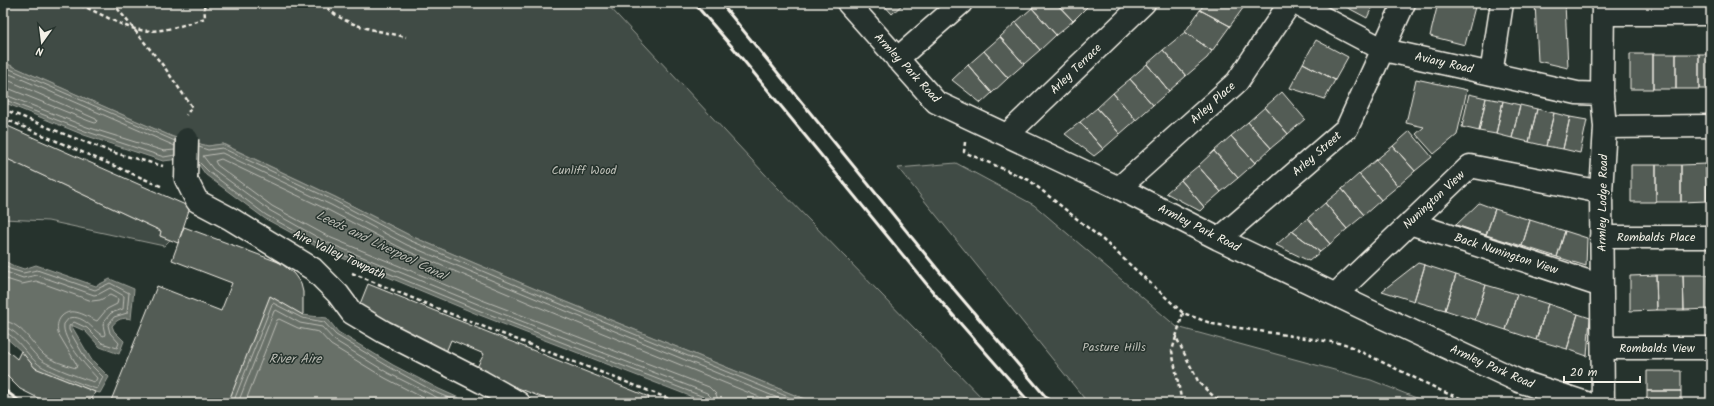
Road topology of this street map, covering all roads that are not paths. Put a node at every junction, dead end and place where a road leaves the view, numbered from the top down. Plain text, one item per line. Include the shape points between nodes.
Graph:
1 (848, 3) edge
2 (962, 3) edge
3 (1144, 3) edge
4 (1290, 3) edge
5 (1295, 3) edge
6 (1404, 3) edge
7 (1502, 3) edge
8 (1603, 8) edge
9 (1711, 14) edge
10 (1384, 50) junction
11 (897, 59) junction
12 (1491, 74) junction
13 (1602, 94) junction
14 (1711, 126) edge
15 (1605, 127) junction
16 (1007, 135) junction
17 (187, 139) dead end
18 (1119, 188) junction
19 (1601, 192) junction
20 (1410, 223) junction
21 (1601, 237) junction
22 (1711, 237) edge
23 (1219, 239) junction
24 (1602, 286) junction
25 (1336, 294) junction
26 (1603, 348) junction
27 (1711, 348) edge
28 (518, 403) edge
29 (1586, 403) edge
30 (1603, 403) edge

1 - 11 street, Armley Park Road
2 - 11 street
3 - 16 street, Arley Terrace
4 - 18 street, Arley Place via 1237,82
5 - 10 street, Aviary Road
6 - 10 street, Arley Street
7 - 12 street
8 - 9 street
8 - 13 street, Armley Lodge Road
10 - 12 street, Aviary Road
10 - 23 street, Arley Street via 1347,128
11 - 16 street, Armley Park Road via 936,102
12 - 13 street, Aviary Road via 1577,93
13 - 15 street, Armley Lodge Road
14 - 15 street
15 - 19 street, Armley Lodge Road
16 - 18 street, Armley Park Road
17 - 28 street, bridge via 186,179 197,201 313,269 338,294 352,313
18 - 23 street, Armley Park Road
19 - 20 street, Nunington View via 1470,166
19 - 21 street, Armley Lodge Road
20 - 24 street, Back Nunington View
20 - 25 street, Nunington View
21 - 22 street, Rombalds Place
21 - 24 street, Armley Lodge Road
23 - 25 street, Armley Park Road
24 - 26 street, Armley Lodge Road
25 - 29 street, Armley Park Road via 1519,381
26 - 27 street, Rombalds View
26 - 30 street, Armley Lodge Road

